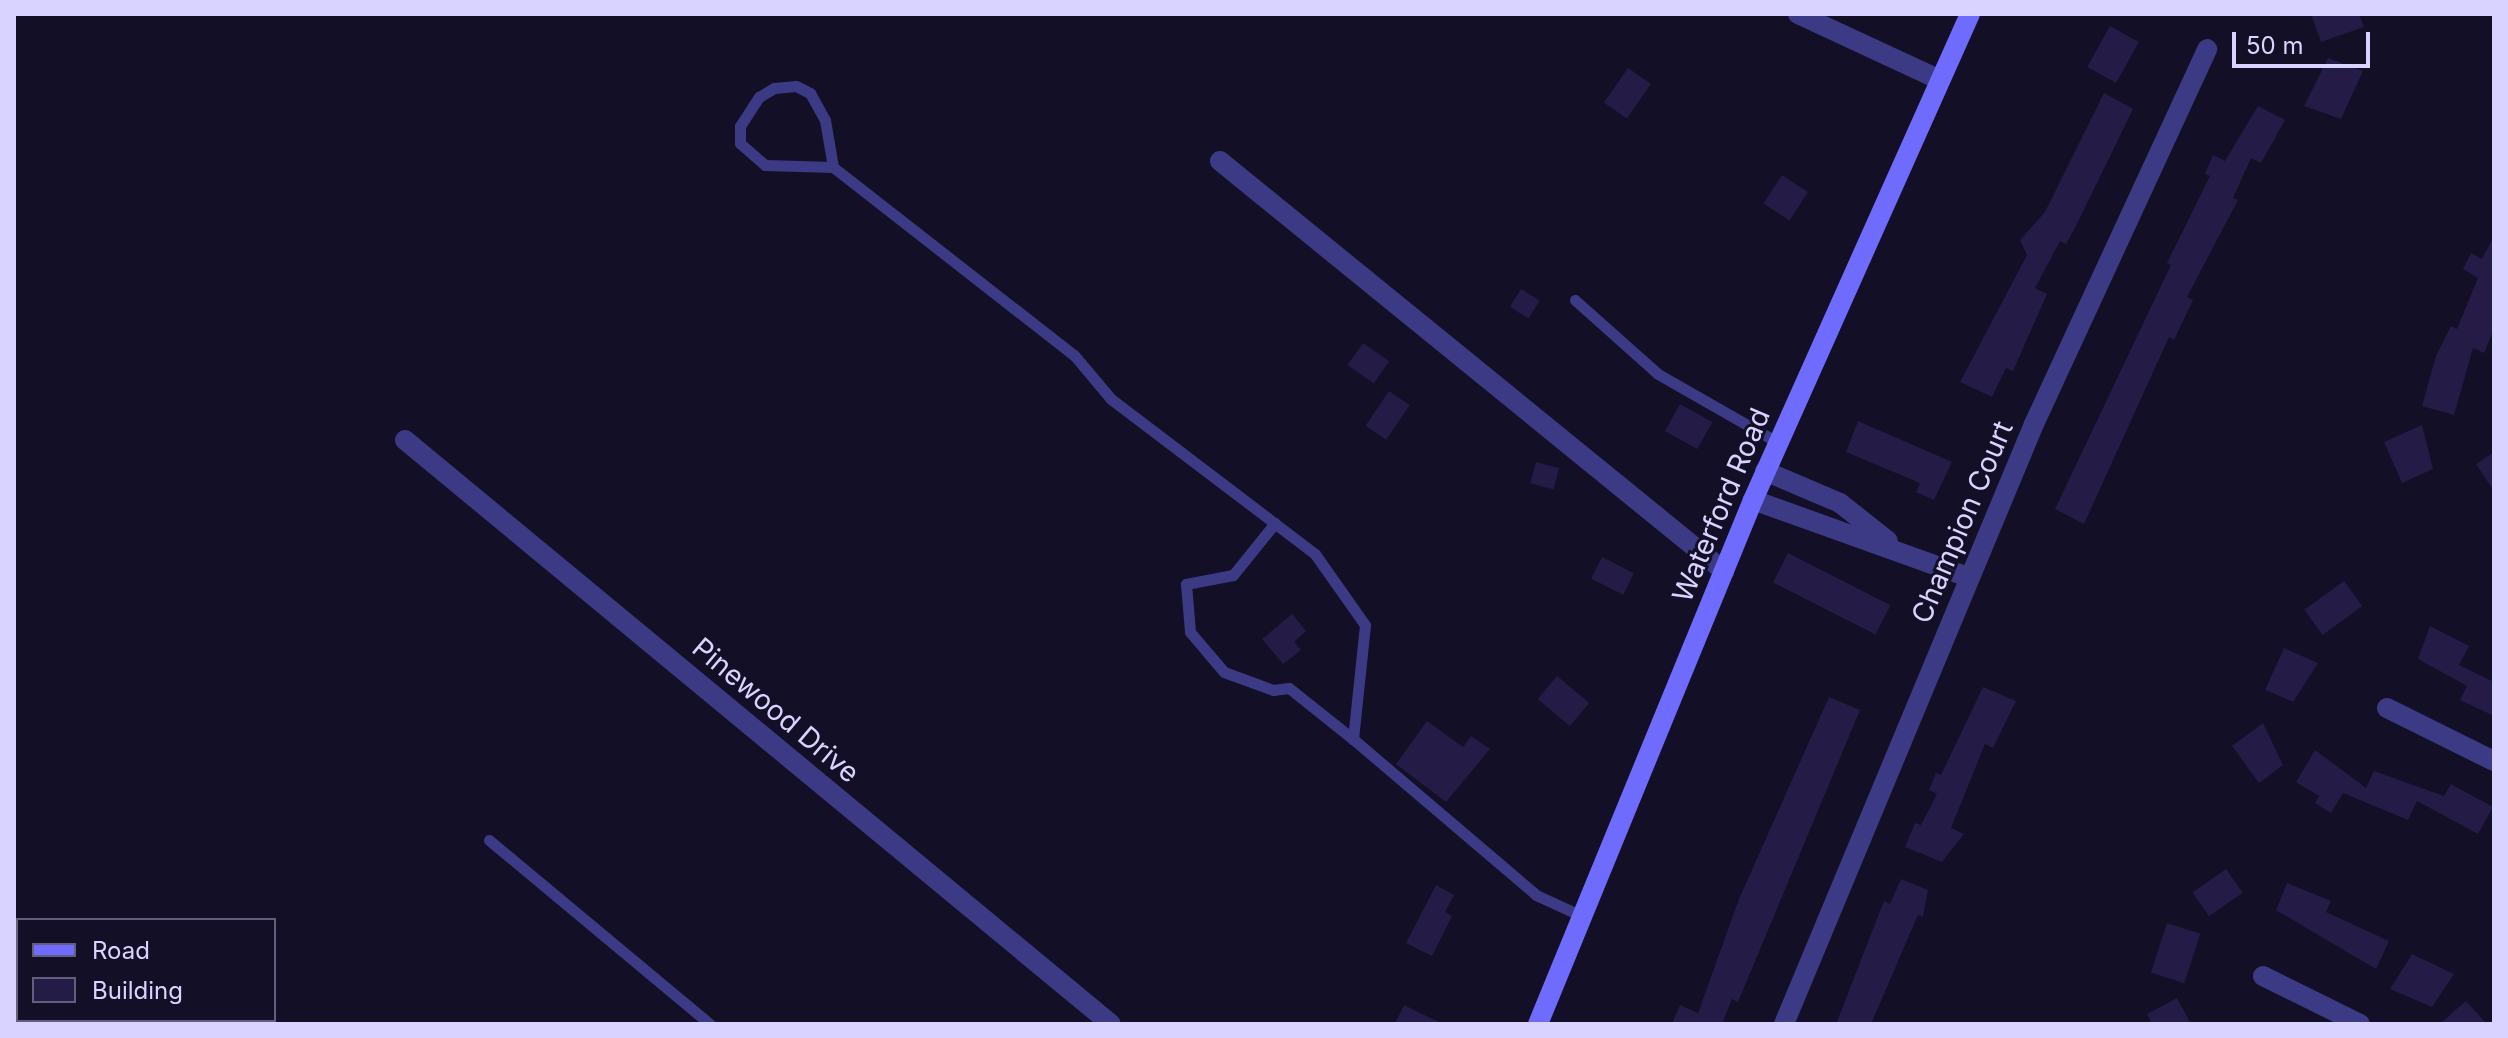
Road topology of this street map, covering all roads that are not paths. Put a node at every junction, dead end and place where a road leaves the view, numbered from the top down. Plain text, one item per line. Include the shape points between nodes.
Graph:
1 (1798, 14) edge
2 (1970, 14) edge
3 (2207, 49) dead end
4 (1938, 79) junction
5 (1220, 161) dead end
6 (833, 167) junction
7 (1575, 300) dead end
8 (405, 440) dead end
9 (1777, 442) junction
10 (1765, 471) junction
11 (1753, 500) junction
12 (1275, 523) junction
13 (1894, 546) junction
14 (1724, 571) junction
15 (1968, 577) junction
16 (2387, 708) dead end
17 (1353, 739) junction
18 (2494, 761) edge
19 (489, 840) dead end
20 (1582, 916) junction
21 (2263, 976) dead end
22 (710, 1024) edge
23 (1111, 1024) edge
24 (1538, 1024) edge
25 (1784, 1024) edge
26 (2360, 1024) edge

1 - 4 street
2 - 4 main road, Waterford Road
3 - 15 street, Champion Court
4 - 9 main road, Waterford Road
5 - 14 street
6 - 6 lane via 821,112 810,93 796,86 759,97 740,126 740,143 765,165
6 - 12 lane via 1074,355 1111,399
7 - 9 lane via 1658,374
8 - 23 street, Pinewood Drive
9 - 10 main road, Waterford Road
10 - 11 main road, Waterford Road
10 - 13 street via 1840,503
11 - 13 street
11 - 14 main road, Waterford Road
12 - 17 lane via 1315,554 1365,625
12 - 17 lane via 1233,575 1189,580 1184,594 1190,632 1224,672 1257,686 1289,688
13 - 15 street
14 - 20 main road, Waterford Road
15 - 25 street, Champion Court
16 - 18 street
17 - 20 lane via 1536,895
19 - 22 lane
20 - 24 main road, Waterford Road
21 - 26 street

